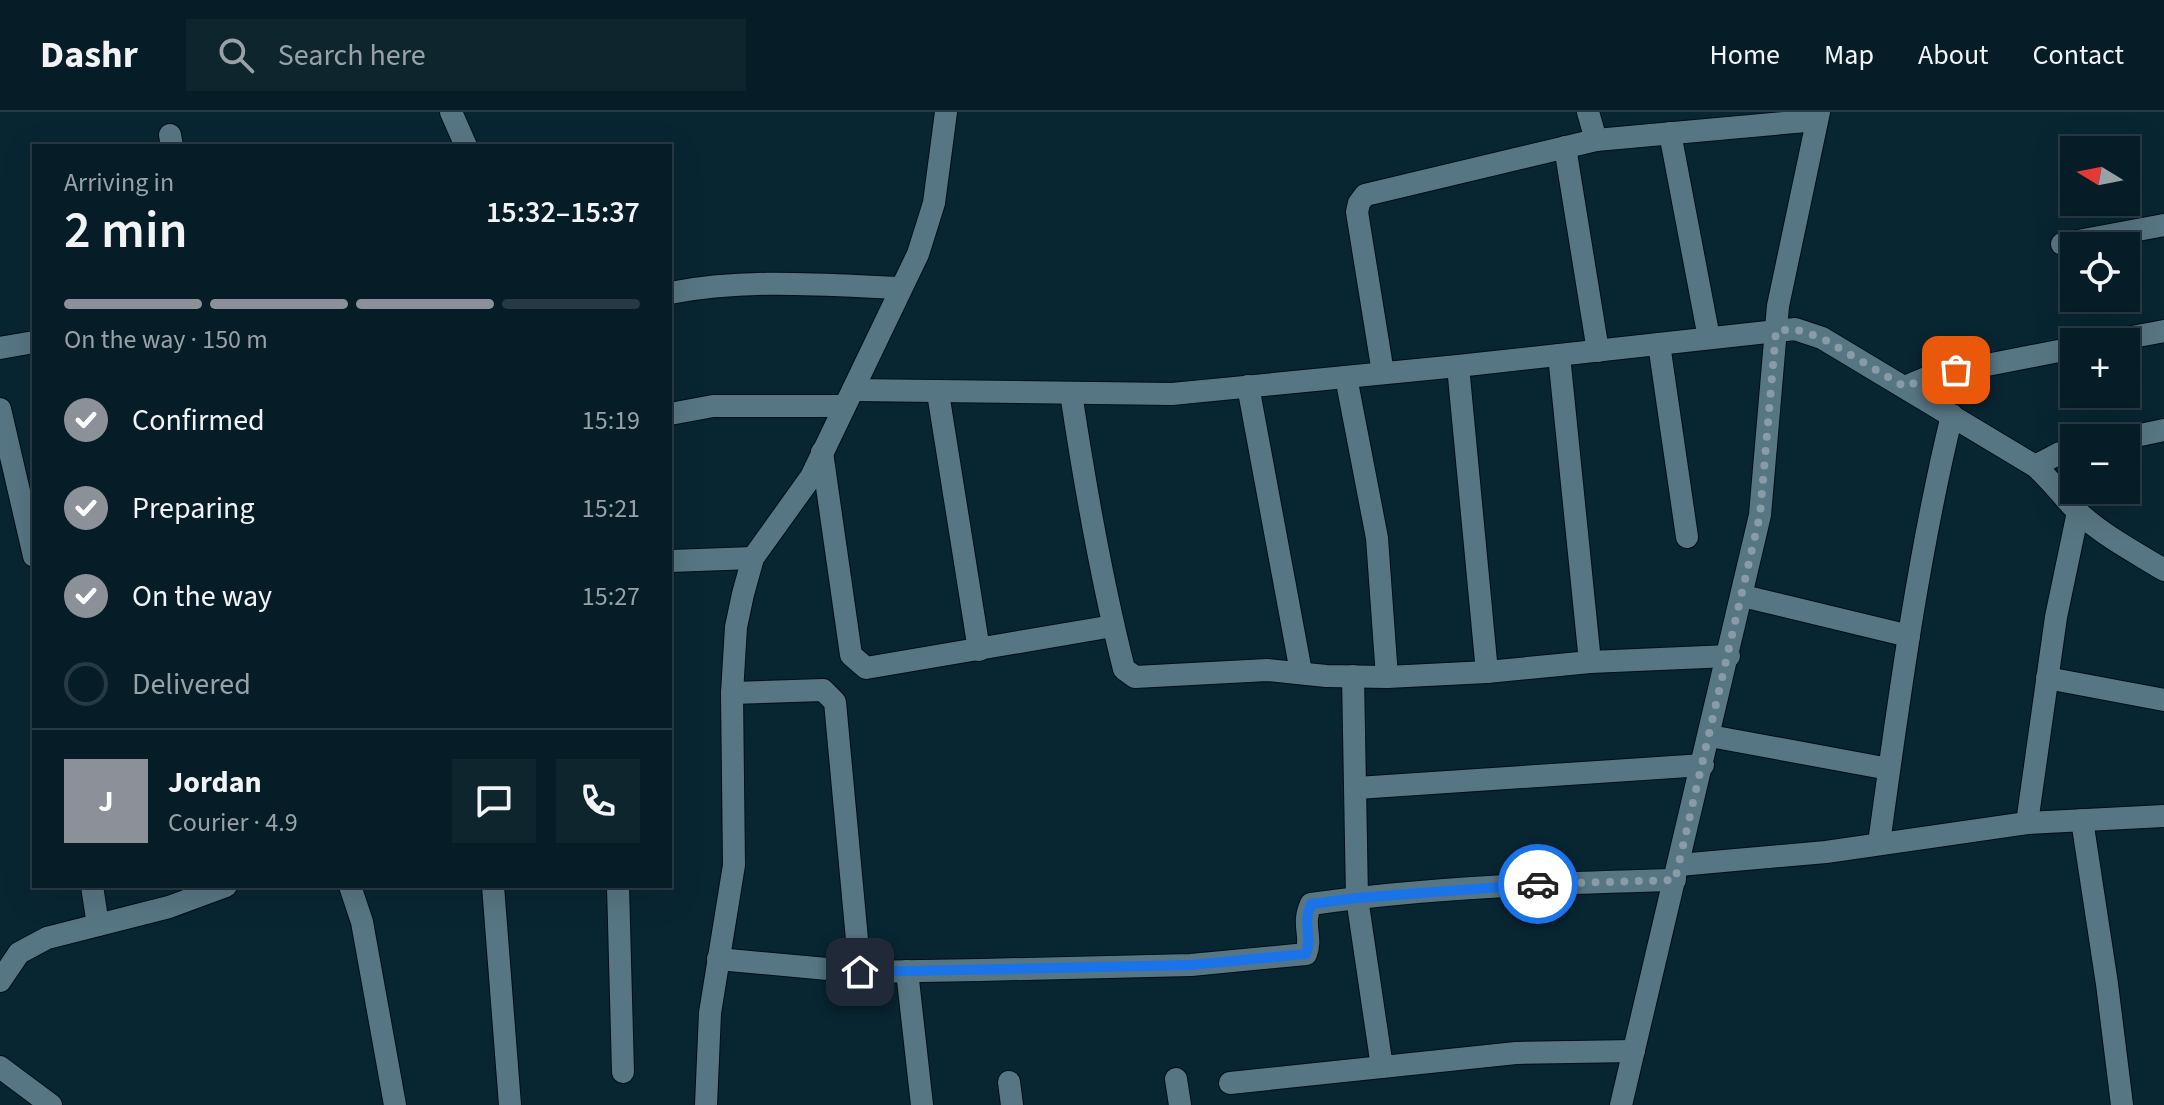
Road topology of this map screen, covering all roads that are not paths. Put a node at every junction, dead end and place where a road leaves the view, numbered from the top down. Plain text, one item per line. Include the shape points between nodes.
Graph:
1 (451, 112) edge
2 (946, 112) edge
3 (1588, 112) edge
4 (1818, 116) edge
5 (1670, 133) junction
6 (1596, 140) junction
7 (465, 144) edge
8 (1565, 147) junction
9 (2164, 225) edge
10 (2126, 232) edge
11 (901, 288) junction
12 (672, 293) edge
13 (1776, 331) junction
14 (2164, 331) edge
15 (2140, 336) edge
16 (1709, 338) junction
17 (32, 342) edge
18 (1659, 344) junction
19 (0, 348) edge
20 (1598, 351) junction
21 (2060, 351) edge
22 (1559, 355) junction
23 (1458, 366) junction
24 (1383, 373) junction
25 (1346, 377) junction
26 (1248, 386) junction
27 (1905, 387) junction
28 (938, 393) junction
29 (1071, 393) junction
30 (848, 398) junction
31 (0, 409) edge
32 (672, 414) edge
33 (1952, 415) junction
34 (2164, 430) edge
35 (2140, 435) edge
36 (822, 451) junction
37 (2060, 453) edge
38 (2035, 466) junction
39 (29, 508) edge
40 (2078, 512) junction
41 (32, 537) edge
42 (1687, 537) dead end
43 (753, 558) junction
44 (672, 561) edge
45 (2164, 570) edge
46 (1743, 596) junction
47 (1113, 626) junction
48 (1909, 636) junction
49 (979, 650) junction
50 (1729, 656) junction
51 (1590, 662) junction
52 (1301, 672) junction
53 (1487, 672) junction
54 (1353, 676) junction
55 (1387, 677) junction
56 (2047, 678) junction
57 (732, 693) junction
58 (2164, 700) edge
59 (1710, 736) junction
60 (1703, 765) junction
61 (1889, 769) junction
62 (1357, 788) junction
63 (2164, 816) edge
64 (2082, 820) junction
65 (2027, 823) junction
66 (1879, 843) junction
67 (1677, 872) junction
68 (92, 888) edge
69 (221, 888) edge
70 (351, 888) edge
71 (493, 888) edge
72 (618, 888) edge
73 (1357, 898) junction
74 (98, 925) junction
75 (718, 959) junction
76 (907, 971) junction
77 (860, 972) junction
78 (0, 981) edge
79 (1634, 1051) junction
80 (0, 1067) edge
81 (1382, 1067) junction
82 (623, 1072) dead end
83 (1176, 1079) dead end
84 (1009, 1082) dead end
85 (1230, 1083) dead end
86 (51, 1105) edge
87 (395, 1105) edge
88 (510, 1105) edge
89 (706, 1105) edge
90 (922, 1105) edge
91 (1012, 1105) edge
92 (1180, 1105) edge
93 (1621, 1105) edge
94 (2122, 1105) edge

1 - 7 street
2 - 11 street via 934,203
3 - 6 street
4 - 5 street
4 - 13 street
5 - 6 street
5 - 16 street
6 - 8 street
8 - 20 street
8 - 24 street via 1365,195 1357,212
9 - 10 street
11 - 12 street via 794,283
11 - 30 street
13 - 16 street
13 - 27 street via 1795,329 1822,338
13 - 46 street via 1760,515
14 - 15 street
16 - 18 street
17 - 19 street
18 - 20 street
18 - 42 street
20 - 22 street
21 - 27 street via 1931,376
22 - 23 street
22 - 51 street
23 - 24 street
23 - 53 street
24 - 25 street
25 - 26 street
25 - 55 street via 1377,538
26 - 29 street via 1172,394
26 - 52 street
27 - 33 street
28 - 29 street
28 - 30 street
28 - 49 street
29 - 47 street
30 - 32 street
30 - 36 street
31 - 39 street
33 - 38 street
33 - 48 street
34 - 35 street
36 - 43 street via 802,493
36 - 49 street via 851,655 866,668
37 - 38 street
38 - 40 street
39 - 41 street
40 - 45 street
40 - 56 street
43 - 44 street
43 - 57 street via 736,627
46 - 48 street
46 - 50 street
47 - 49 street
47 - 52 street via 1124,669 1135,677
48 - 61 street
50 - 51 street
50 - 59 street
51 - 53 street
52 - 54 street
53 - 55 street
54 - 55 street
54 - 62 street
56 - 58 street
56 - 65 street
57 - 75 street via 734,865
57 - 77 street via 823,690 835,702
59 - 60 street
59 - 61 street
60 - 62 street
60 - 67 street
61 - 66 street
62 - 73 street
63 - 64 street
64 - 65 street
64 - 94 street
65 - 66 street
66 - 67 street
67 - 73 street
67 - 79 street
68 - 74 street
69 - 74 street
70 - 87 street via 362,922
71 - 88 street
72 - 82 street
73 - 76 street via 1311,904 1305,918 1306,954 1191,965
73 - 81 street
74 - 78 street via 31,946 19,953
75 - 77 street
75 - 89 street
76 - 77 street
76 - 90 street
79 - 81 street via 1516,1053
79 - 93 street
80 - 86 street
81 - 85 street
83 - 92 street
84 - 91 street

